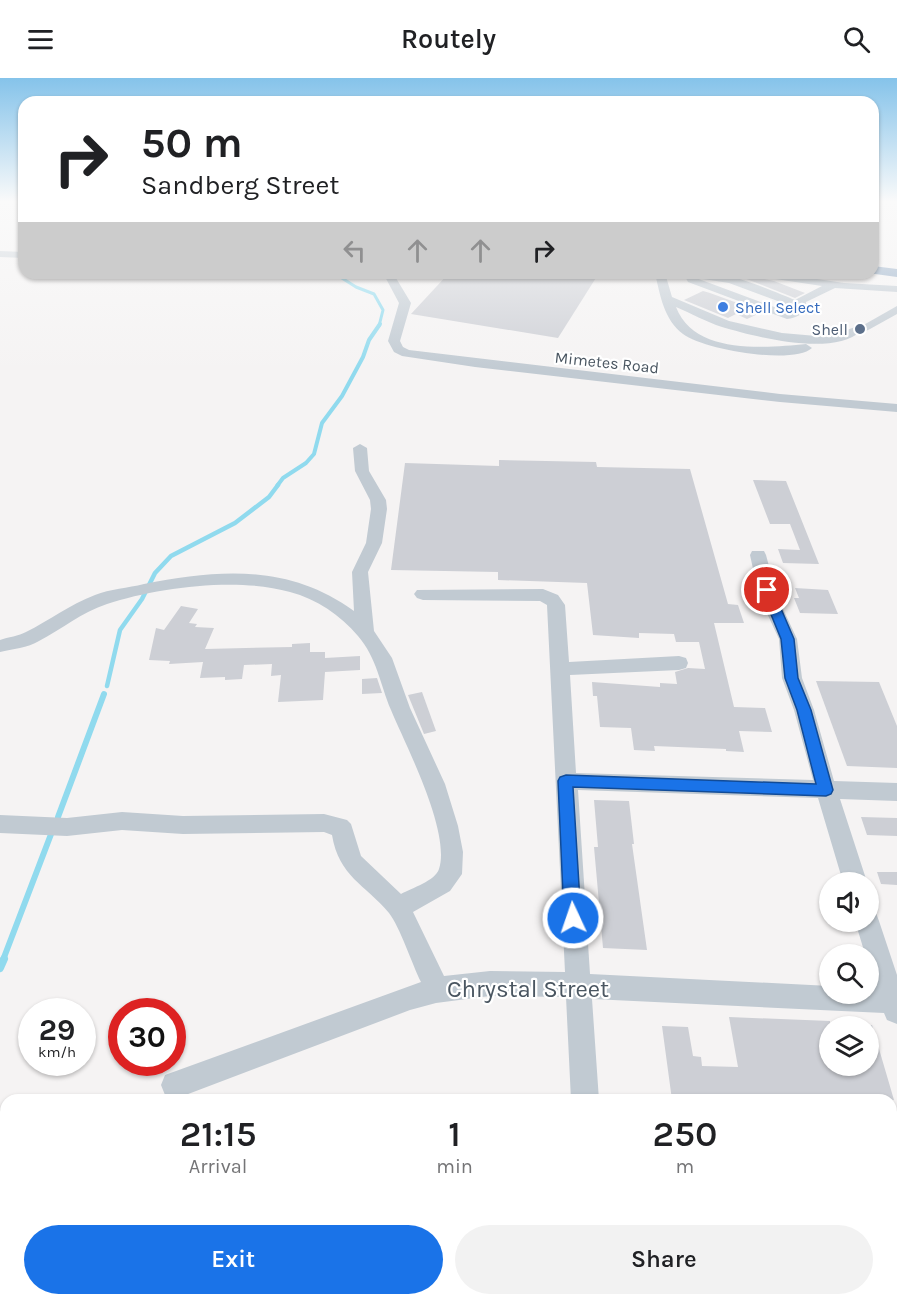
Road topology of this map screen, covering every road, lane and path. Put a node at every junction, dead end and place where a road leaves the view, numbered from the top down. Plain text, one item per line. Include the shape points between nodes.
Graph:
1 (879, 263) edge
2 (897, 265) edge
3 (879, 271) edge
4 (897, 273) edge
5 (391, 279) edge
6 (662, 279) edge
7 (691, 279) edge
8 (722, 279) edge
9 (798, 279) edge
10 (730, 280) joint
11 (835, 284) junction
12 (897, 289) edge
13 (758, 291) junction
14 (667, 299) junction
15 (740, 299) junction
16 (801, 306) junction
17 (897, 309) edge
18 (829, 341) junction
19 (897, 408) edge
20 (360, 448) dead end
21 (758, 555) dead end
22 (423, 594) dead end
23 (365, 632) junction
24 (0, 646) edge
25 (679, 663) dead end
26 (559, 669) junction
27 (566, 781) junction
28 (826, 790) junction
29 (897, 792) edge
30 (0, 824) edge
31 (852, 872) edge
32 (399, 907) junction
33 (871, 932) edge
34 (576, 986) junction
35 (437, 989) junction
36 (896, 1005) edge
37 (175, 1085) dead end
38 (585, 1094) edge

1 - 2 highway
3 - 4 highway
5 - 19 street, Mimetes Road via 405,303 394,341 406,353 798,400
6 - 14 street
7 - 15 street
8 - 10 street
9 - 11 street
10 - 13 street
11 - 12 street
11 - 16 street via 801,300
13 - 15 street
13 - 16 street
14 - 18 street via 740,329
14 - 18 street via 669,310 685,332 705,342 777,351
15 - 16 street via 787,316 797,313
17 - 18 street
20 - 23 street via 362,471 379,509 374,543 360,572
21 - 28 street via 768,596 788,639 792,678
22 - 26 street via 552,598 556,604
23 - 24 street via 314,592 249,578 120,593 59,619 31,638
23 - 32 street via 383,658 400,708 434,784 452,852 447,879
25 - 26 street
26 - 27 street
27 - 28 street
27 - 34 street
28 - 29 street
28 - 31 street
30 - 32 street via 68,827 122,821 332,825 343,831 346,849 360,872
32 - 35 street
33 - 36 street
34 - 35 street, Chrystal Street via 465,985
34 - 36 street, Chrystal Street
34 - 38 street
35 - 37 street, Chrystal Street

